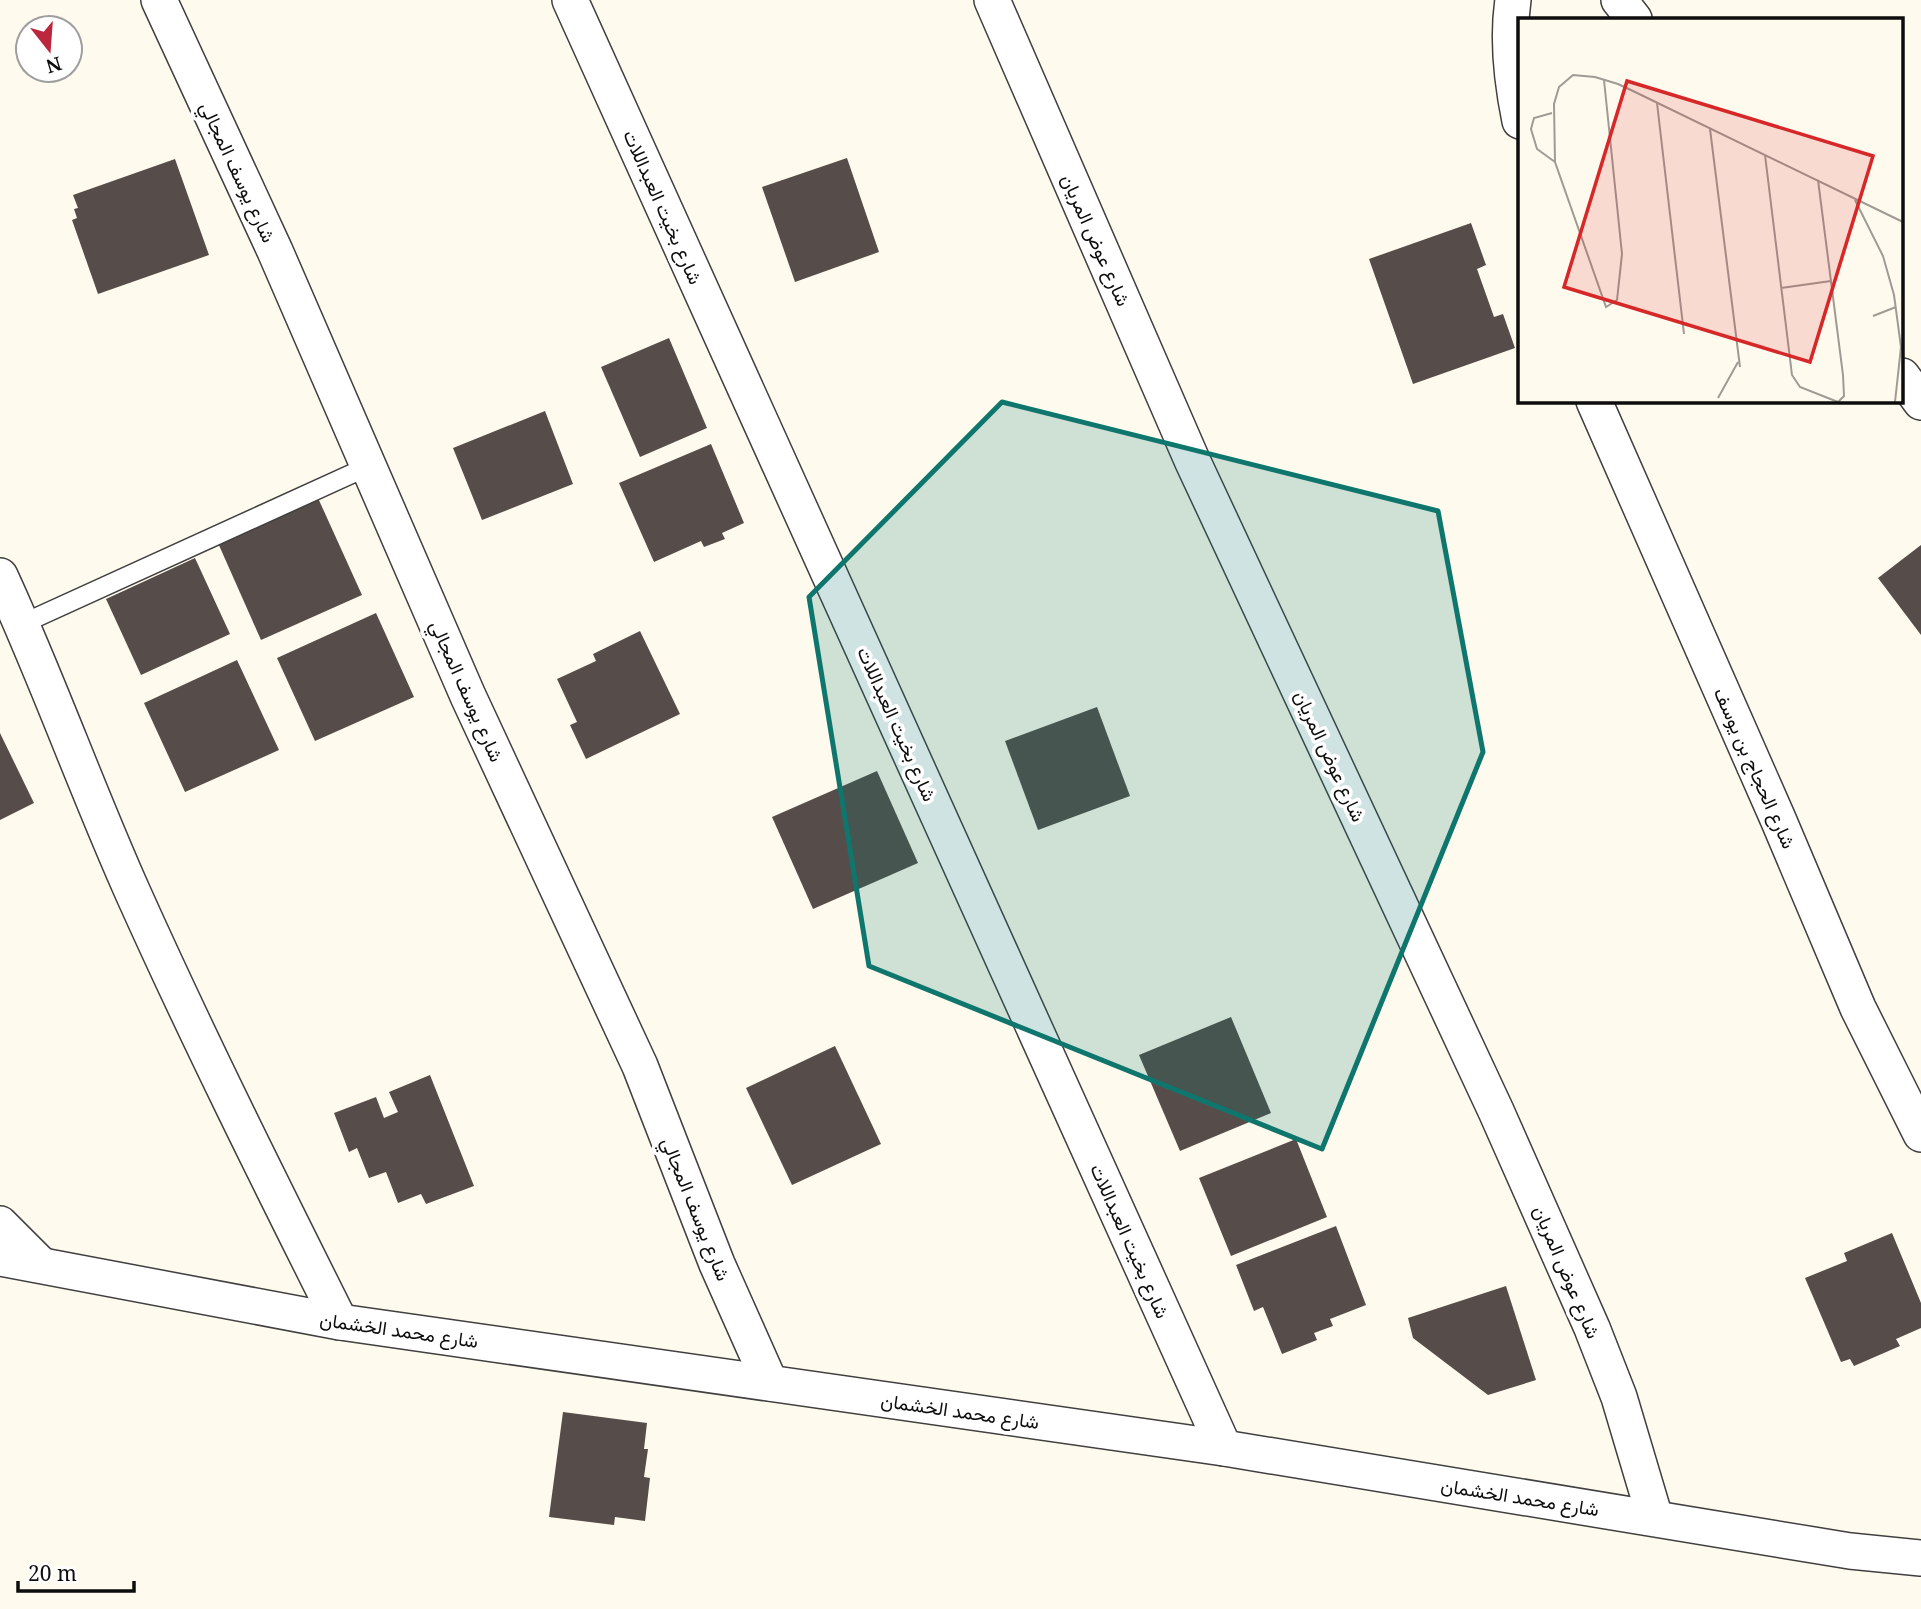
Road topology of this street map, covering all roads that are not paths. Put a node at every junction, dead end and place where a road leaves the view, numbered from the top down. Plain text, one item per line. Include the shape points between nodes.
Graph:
1 (159, 0) edge
2 (570, 0) edge
3 (992, 0) edge
4 (1513, 0) edge
5 (1619, 0) edge
6 (1633, 18) edge
7 (1518, 112) edge
8 (1904, 379) edge
9 (1594, 402) edge
10 (1921, 402) edge
11 (369, 467) junction
12 (0, 576) edge
13 (22, 624) junction
14 (1921, 1133) edge
15 (0, 1224) edge
16 (0, 1258) edge
17 (40, 1264) junction
18 (340, 1322) junction
19 (770, 1383) junction
20 (1224, 1448) junction
21 (1655, 1518) junction
22 (1921, 1558) edge

1 - 11 street, شارع يوسف المجالي
2 - 20 street, شارع بخيت العبداللات
3 - 21 street, شارع عوض المريان via 1192,460 1491,1098 1592,1328 1619,1397
4 - 7 street via 1510,27
5 - 6 street
8 - 10 street
9 - 14 street, شارع الحجاج بن يوسف via 1858,1007
11 - 13 lane
11 - 19 street, شارع يوسف المجالي via 468,696 640,1066 717,1264
12 - 13 street
13 - 18 street via 132,891
15 - 17 street
16 - 17 street, شارع محمد الخشمان
17 - 18 street, شارع محمد الخشمان
18 - 19 street, شارع محمد الخشمان
19 - 20 street, شارع محمد الخشمان
20 - 21 street, شارع محمد الخشمان
21 - 22 street, شارع محمد الخشمان via 1850,1551

